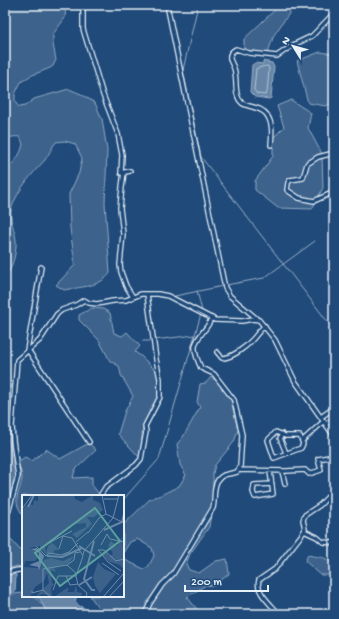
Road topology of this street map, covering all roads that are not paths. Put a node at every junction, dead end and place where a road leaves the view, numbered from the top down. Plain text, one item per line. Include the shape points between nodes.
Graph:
1 (83, 5) edge
2 (167, 5) edge
3 (334, 14) edge
4 (271, 144) dead end
5 (334, 153) edge
6 (130, 171) dead end
7 (124, 172) junction
8 (334, 192) edge
9 (40, 267) dead end
10 (147, 294) junction
11 (133, 297) junction
12 (212, 318) junction
13 (256, 319) junction
14 (265, 326) junction
15 (28, 350) junction
16 (217, 352) dead end
17 (334, 408) edge
18 (321, 417) junction
19 (334, 419) edge
20 (325, 422) junction
21 (282, 434) junction
22 (334, 436) edge
23 (302, 441) junction
24 (89, 442) dead end
25 (286, 453) junction
26 (334, 456) edge
27 (239, 470) junction
28 (270, 471) junction
29 (282, 471) junction
30 (272, 484) junction
31 (284, 484) dead end
32 (334, 490) edge
33 (101, 495) edge
34 (5, 516) edge
35 (304, 531) junction
36 (334, 543) edge
37 (22, 570) edge
38 (5, 573) edge
39 (145, 614) edge
40 (279, 614) edge

1 - 7 street via 83,29 104,100 118,134
2 - 13 street via 225,288 230,296
3 - 4 street via 312,36 277,56 236,49 232,51 230,59 235,72 239,99 266,114 272,125
5 - 8 street via 318,157 307,164 303,178 290,180 287,190 298,198 314,200
6 - 7 street
7 - 11 street via 120,208 123,234 120,265 126,286
9 - 15 street
10 - 11 street
10 - 12 street via 163,294
10 - 33 street via 160,379 160,397 145,426 141,459 105,488
11 - 15 street via 97,304 84,300 62,310 49,325 44,336
12 - 13 street via 242,321
12 - 27 street via 197,340 195,354 201,368 214,374 234,400 242,435
13 - 14 street
14 - 16 street via 247,345 227,358 222,358
14 - 18 street via 275,340 295,381
15 - 24 street
15 - 34 street via 18,358 16,364 12,426 18,476
17 - 18 street
18 - 20 street
19 - 20 street
20 - 22 street
20 - 23 street
21 - 23 street via 300,436
21 - 25 street via 280,438
21 - 25 street via 276,432 268,440 274,458
23 - 25 street via 301,448
26 - 29 street via 318,459 321,470 309,474 305,470
27 - 28 street
27 - 39 street via 224,475 217,482 213,508
28 - 29 street
28 - 30 street
29 - 31 street
30 - 30 street via 273,494 255,496 254,485
32 - 35 street via 320,505 305,515
35 - 36 street via 323,542
35 - 40 street via 275,569 258,583 260,591
37 - 38 street

